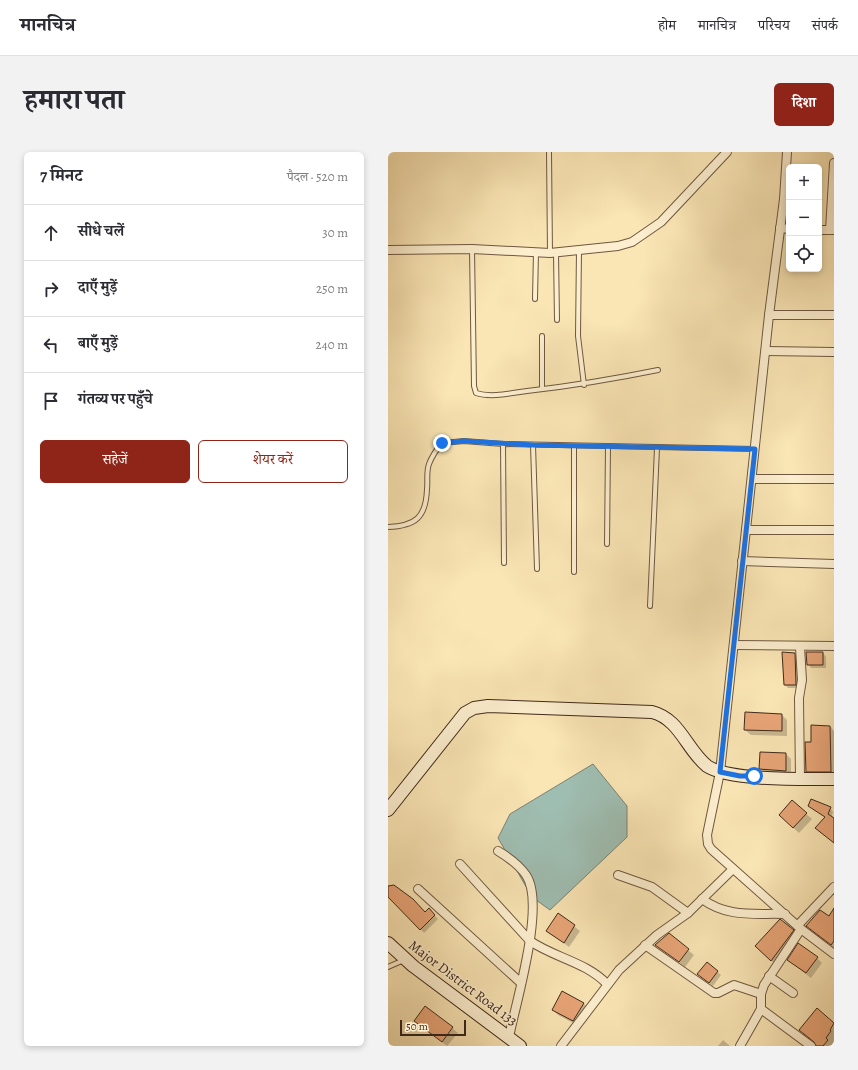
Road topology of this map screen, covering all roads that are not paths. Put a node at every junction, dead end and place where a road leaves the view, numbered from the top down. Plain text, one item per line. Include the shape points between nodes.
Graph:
1 (549, 152) edge
2 (727, 152) edge
3 (787, 152) edge
4 (834, 163) edge
5 (780, 228) junction
6 (786, 229) edge
7 (832, 230) edge
8 (472, 249) junction
9 (388, 250) edge
10 (579, 250) junction
11 (536, 252) junction
12 (553, 252) junction
13 (535, 299) dead end
14 (769, 315) junction
15 (834, 315) edge
16 (557, 320) dead end
17 (542, 336) dead end
18 (766, 351) junction
19 (834, 352) edge
20 (658, 370) dead end
21 (584, 385) junction
22 (542, 389) junction
23 (503, 444) junction
24 (533, 445) junction
25 (574, 446) junction
26 (608, 447) junction
27 (657, 448) junction
28 (755, 449) junction
29 (752, 479) junction
30 (834, 479) edge
31 (388, 526) edge
32 (746, 530) junction
33 (834, 530) edge
34 (607, 544) dead end
35 (742, 561) junction
36 (504, 564) dead end
37 (834, 564) edge
38 (537, 569) dead end
39 (574, 572) dead end
40 (650, 606) dead end
41 (734, 645) junction
42 (834, 646) edge
43 (800, 647) junction
44 (720, 772) junction
45 (800, 779) junction
46 (834, 779) edge
47 (388, 810) edge
48 (498, 851) dead end
49 (460, 864) dead end
50 (732, 868) junction
51 (618, 875) dead end
52 (834, 887) edge
53 (418, 888) dead end
54 (702, 899) junction
55 (688, 913) junction
56 (784, 914) junction
57 (800, 927) junction
58 (530, 941) junction
59 (388, 943) edge
60 (645, 945) junction
61 (834, 954) edge
62 (406, 959) junction
63 (388, 967) edge
64 (769, 976) junction
65 (521, 983) junction
66 (608, 984) junction
67 (793, 993) dead end
68 (761, 994) junction
69 (761, 1009) junction
70 (509, 1037) junction
71 (520, 1046) edge
72 (561, 1046) edge
73 (740, 1046) edge
74 (811, 1046) edge

1 - 12 lane
2 - 10 street via 661,222 632,242
3 - 5 street
4 - 7 street
5 - 6 street
5 - 14 street
8 - 9 street
8 - 11 street
8 - 22 lane via 476,393 504,394
10 - 12 street
10 - 21 lane via 578,336
11 - 12 street
11 - 13 lane
12 - 16 lane
14 - 15 street
14 - 18 street
17 - 22 lane
18 - 19 street
18 - 28 street
20 - 21 lane
21 - 22 lane
23 - 24 lane
23 - 31 lane via 464,441 442,443 429,465 425,504 419,517 406,526
23 - 36 lane
24 - 25 lane
24 - 38 lane
25 - 26 lane
25 - 39 lane
26 - 27 lane
26 - 34 lane
27 - 28 lane
27 - 40 lane
28 - 29 street
29 - 30 street
29 - 32 street
32 - 33 street
32 - 35 street
35 - 37 street
35 - 41 street
41 - 43 street
41 - 44 street
42 - 43 street
43 - 45 street
44 - 45 street via 740,776
44 - 47 street via 707,766 673,722 662,714 637,710 488,706 474,708 465,714
44 - 50 street via 709,823 708,844
45 - 46 street
48 - 58 street via 526,875 530,884
49 - 58 street
50 - 54 street
50 - 56 street
51 - 55 street via 652,887
52 - 57 street
53 - 65 street
54 - 55 street
54 - 56 street via 724,911
55 - 60 street
56 - 57 street
57 - 61 street
57 - 64 street
58 - 65 street
58 - 66 street via 542,949 586,967
59 - 62 street, Major District Road 133
60 - 66 street
60 - 68 street via 714,993 734,985
62 - 63 lane
62 - 70 street, Major District Road 133
64 - 67 street
64 - 68 street
65 - 70 street
66 - 72 street
68 - 69 street
69 - 73 street
69 - 74 street
70 - 71 street, Major District Road 133

